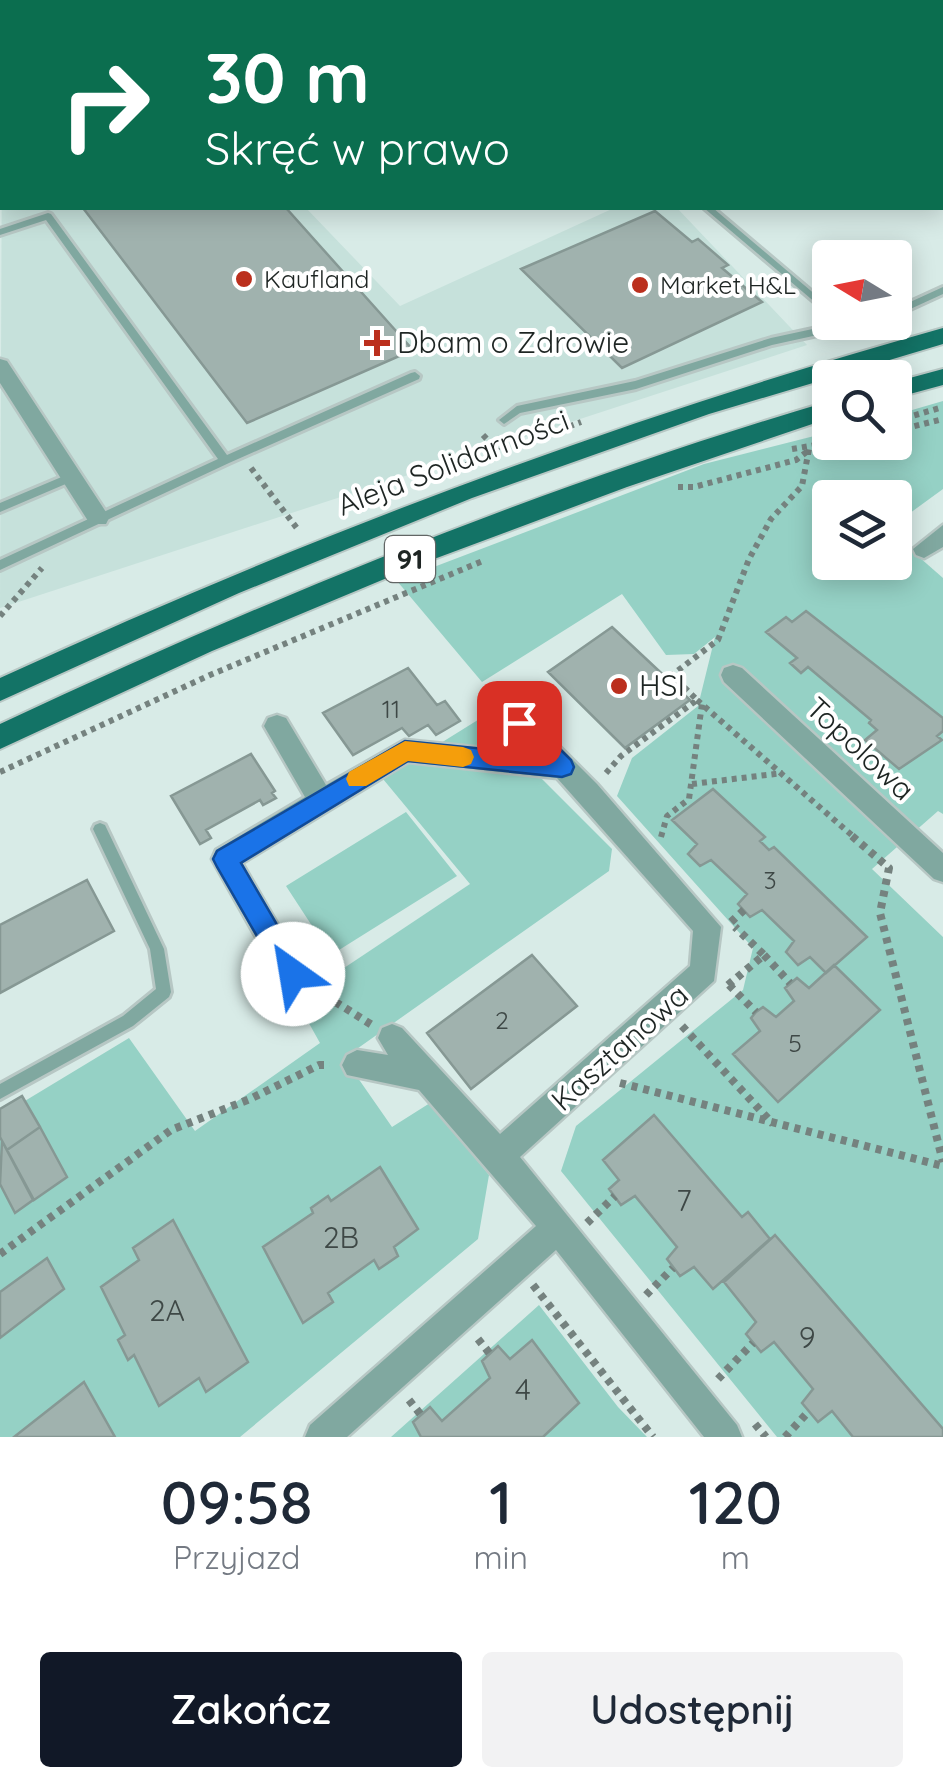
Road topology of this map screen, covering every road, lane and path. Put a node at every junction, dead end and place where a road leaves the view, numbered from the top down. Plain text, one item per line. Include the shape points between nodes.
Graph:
1 (710, 210) edge
2 (0, 232) edge
3 (943, 290) edge
4 (812, 297) edge
5 (912, 305) edge
6 (812, 332) edge
7 (943, 336) edge
8 (0, 366) edge
9 (415, 376) dead end
10 (943, 377) edge
11 (912, 385) edge
12 (943, 407) edge
13 (812, 415) edge
14 (912, 416) edge
15 (943, 419) edge
16 (504, 420) dead end
17 (912, 427) edge
18 (483, 434) dead end
19 (810, 449) joint
20 (498, 451) dead end
21 (225, 460) junction
22 (71, 477) junction
23 (672, 487) dead end
24 (0, 508) edge
25 (288, 517) dead end
26 (98, 518) junction
27 (298, 531) dead end
28 (54, 540) junction
29 (499, 554) dead end
30 (0, 565) edge
31 (0, 616) edge
32 (733, 675) dead end
33 (4, 685) edge
34 (700, 702) junction
35 (519, 723) dead end
36 (278, 726) dead end
37 (0, 736) edge
38 (562, 767) junction
39 (0, 772) edge
40 (783, 773) junction
41 (692, 784) junction
42 (588, 792) junction
43 (321, 801) junction
44 (100, 830) dead end
45 (658, 851) dead end
46 (943, 870) edge
47 (718, 910) dead end
48 (744, 910) dead end
49 (730, 922) junction
50 (764, 956) junction
51 (293, 974) joint
52 (790, 983) dead end
53 (729, 984) junction
54 (717, 995) dead end
55 (756, 1012) dead end
56 (693, 1015) dead end
57 (681, 1025) junction
58 (668, 1036) dead end
59 (392, 1038) joint
60 (356, 1065) joint
61 (629, 1068) dead end
62 (426, 1076) junction
63 (616, 1079) junction
64 (603, 1090) dead end
65 (0, 1092) edge
66 (774, 1124) junction
67 (940, 1139) edge
68 (498, 1155) junction
69 (943, 1164) edge
70 (615, 1196) dead end
71 (572, 1221) junction
72 (598, 1238) dead end
73 (0, 1254) edge
74 (673, 1268) dead end
75 (634, 1281) dead end
76 (533, 1285) dead end
77 (646, 1295) junction
78 (658, 1309) dead end
79 (475, 1335) dead end
80 (753, 1343) dead end
81 (490, 1354) dead end
82 (706, 1365) dead end
83 (718, 1380) junction
84 (730, 1394) dead end
85 (405, 1395) dead end
86 (742, 1408) dead end
87 (809, 1411) dead end
88 (421, 1415) dead end
89 (322, 1437) edge
90 (653, 1437) edge
91 (725, 1437) edge
92 (766, 1437) edge
93 (785, 1437) edge

1 - 4 lane
2 - 21 lane via 48,216
3 - 5 lane
6 - 16 lane via 636,385 517,410
7 - 33 main road, Aleja Solidarności / 91 via 687,412 506,475
8 - 22 street
9 - 21 lane
10 - 11 main road
12 - 14 path
13 - 37 main road, 91 via 652,466 361,578
15 - 17 path
18 - 20 path
19 - 23 path via 796,460
19 - 34 path via 802,486 756,546 718,640 672,674
21 - 26 lane
22 - 24 lane
22 - 26 street
25 - 27 path
26 - 28 lane
28 - 30 lane
28 - 31 path via 58,550
29 - 39 path
32 - 46 street, Topolowa
34 - 40 path
34 - 41 path
34 - 42 path via 621,756
35 - 38 street, Kasztanowa
36 - 43 street
38 - 42 street, Kasztanowa
38 - 43 street via 405,751
40 - 41 path
40 - 67 path via 889,868 880,912
41 - 45 path via 689,799 667,816
42 - 68 street, Kasztanowa via 707,927 704,972
43 - 51 street via 225,859
44 - 65 lane via 157,949 164,992 128,1021
47 - 49 path
48 - 49 path
49 - 50 path
50 - 52 path
50 - 53 path
51 - 59 path
53 - 54 path
53 - 55 path
56 - 57 path
57 - 58 path
57 - 66 path
59 - 62 street
60 - 62 street
60 - 73 path via 319,1065 172,1130
61 - 63 path
62 - 68 street
63 - 64 path
63 - 66 path via 624,1087
66 - 69 path
67 - 69 path
68 - 71 street
70 - 71 path
71 - 72 path
71 - 89 street
71 - 91 street
74 - 77 path
75 - 77 path
76 - 90 path
77 - 78 path
79 - 81 path
80 - 83 path
82 - 83 path
83 - 84 path
85 - 88 path
86 - 92 path
87 - 93 path

